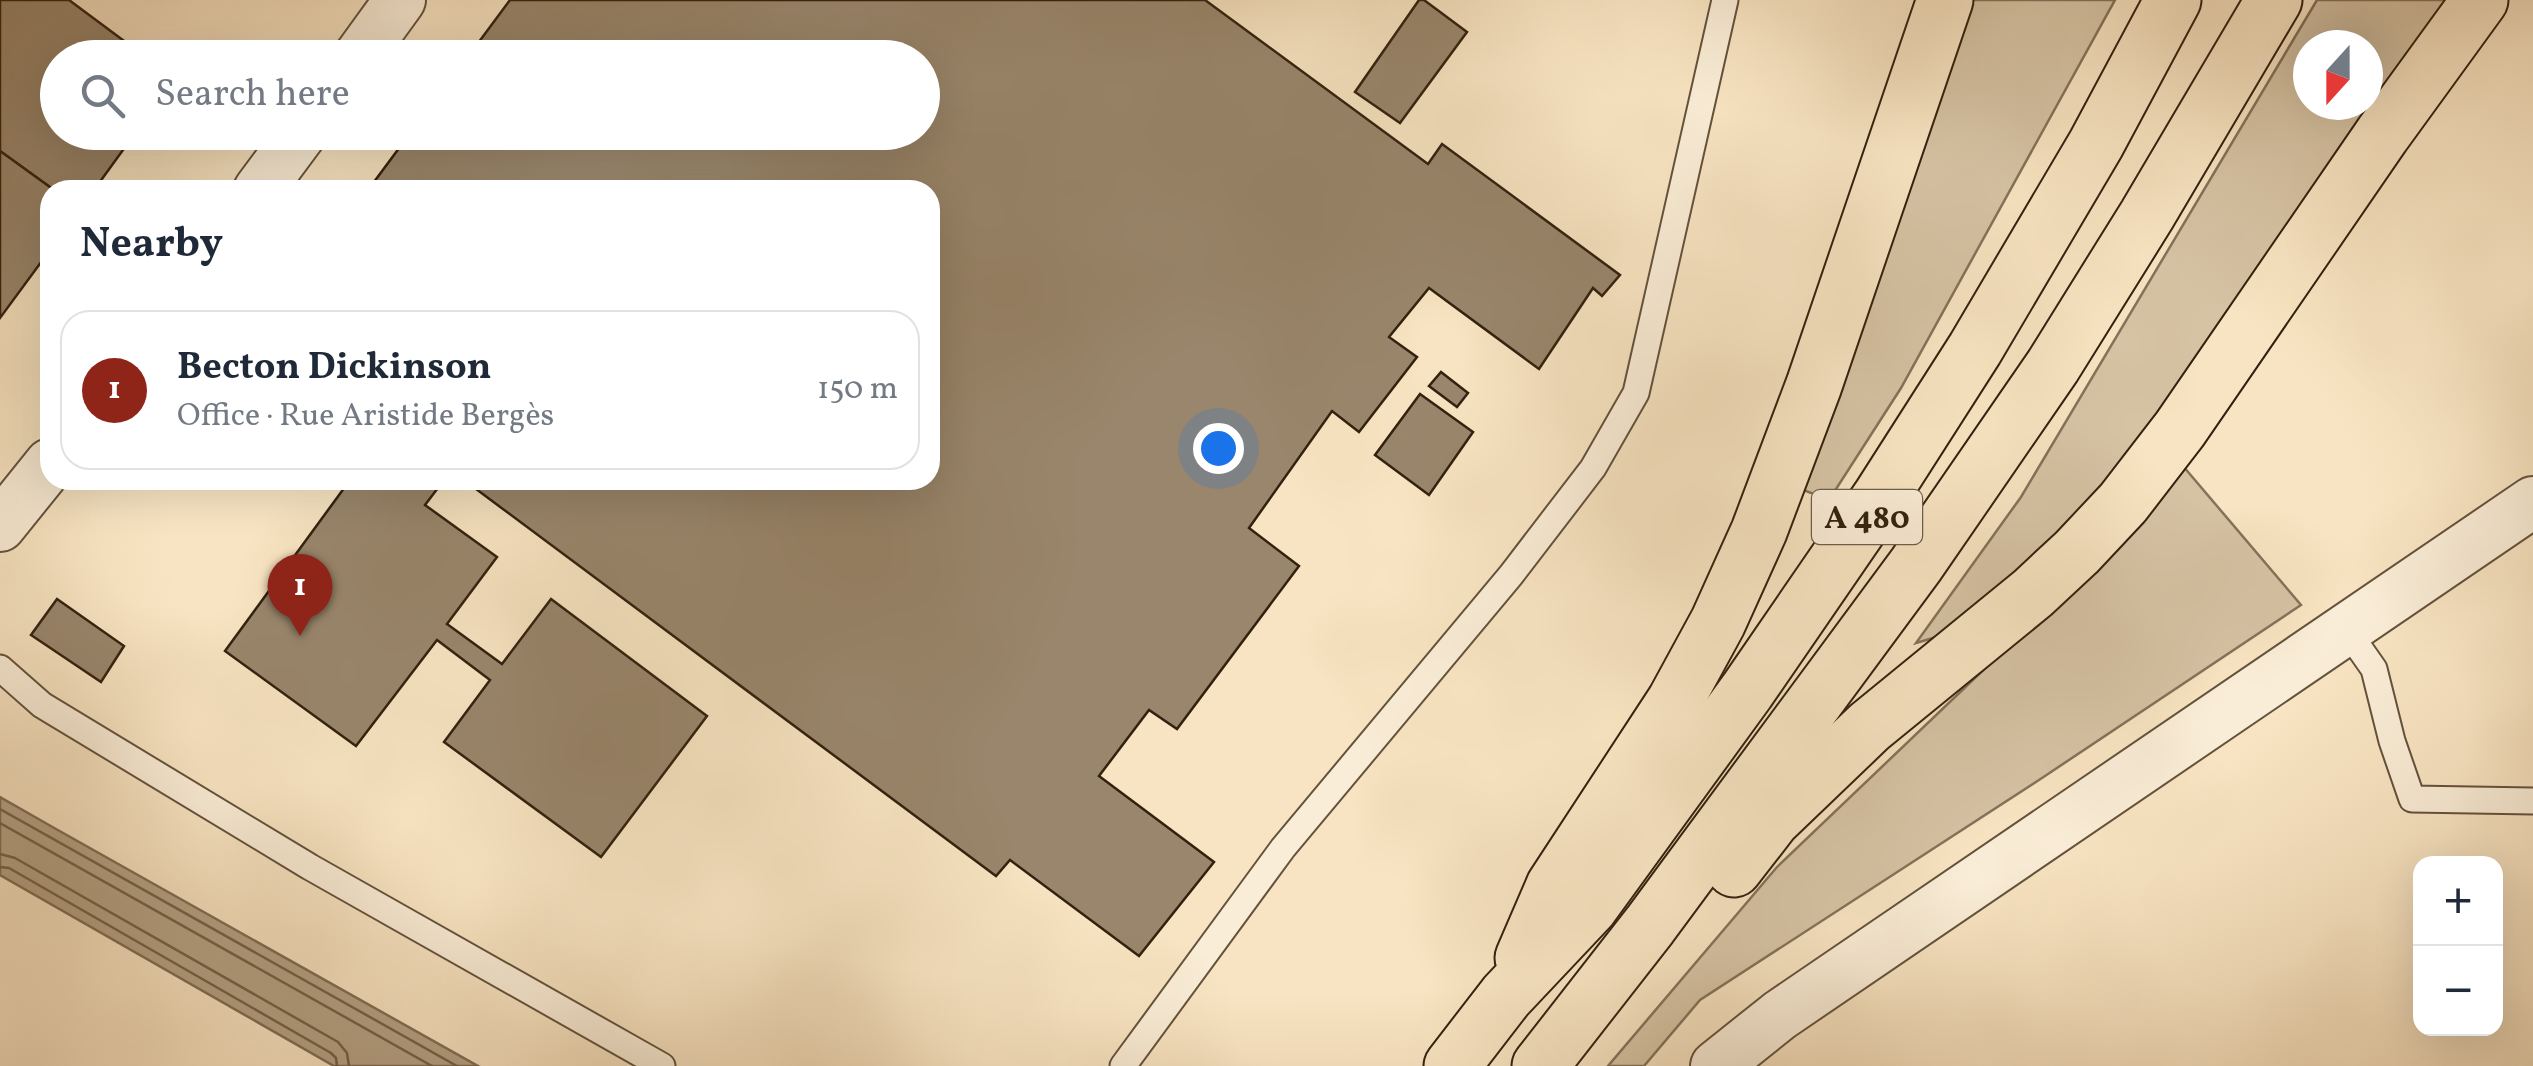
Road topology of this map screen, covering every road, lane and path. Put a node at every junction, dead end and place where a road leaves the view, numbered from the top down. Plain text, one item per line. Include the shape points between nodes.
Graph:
1 (400, 0) edge
2 (1725, 0) edge
3 (1945, 0) edge
4 (2173, 0) edge
5 (2274, 0) edge
6 (2480, 0) edge
7 (371, 40) edge
8 (289, 150) edge
9 (267, 180) edge
10 (40, 476) edge
11 (2533, 502) edge
12 (0, 526) edge
13 (2346, 629) junction
14 (0, 668) edge
15 (2533, 801) edge
16 (1650, 925) junction
17 (1506, 996) junction
18 (662, 1066) edge
19 (1123, 1066) edge
20 (1452, 1066) edge
21 (1540, 1066) edge
22 (1716, 1066) edge

1 - 7 street
2 - 19 lane via 1636,393 1593,468 1283,848
3 - 17 highway via 1751,549 1676,701 1554,886
4 - 17 highway, A 480 via 1976,349 1881,496 1590,907
5 - 16 highway, A 480 via 2053,366 1916,565
6 - 16 highway via 2123,502 2032,593 1870,727 1772,820 1717,890
8 - 9 street
10 - 12 street
11 - 13 street
13 - 15 lane via 2374,669 2412,799
13 - 22 street via 1780,1015
14 - 18 lane via 42,705 294,857
16 - 21 highway, A 480
17 - 20 highway, A 480

